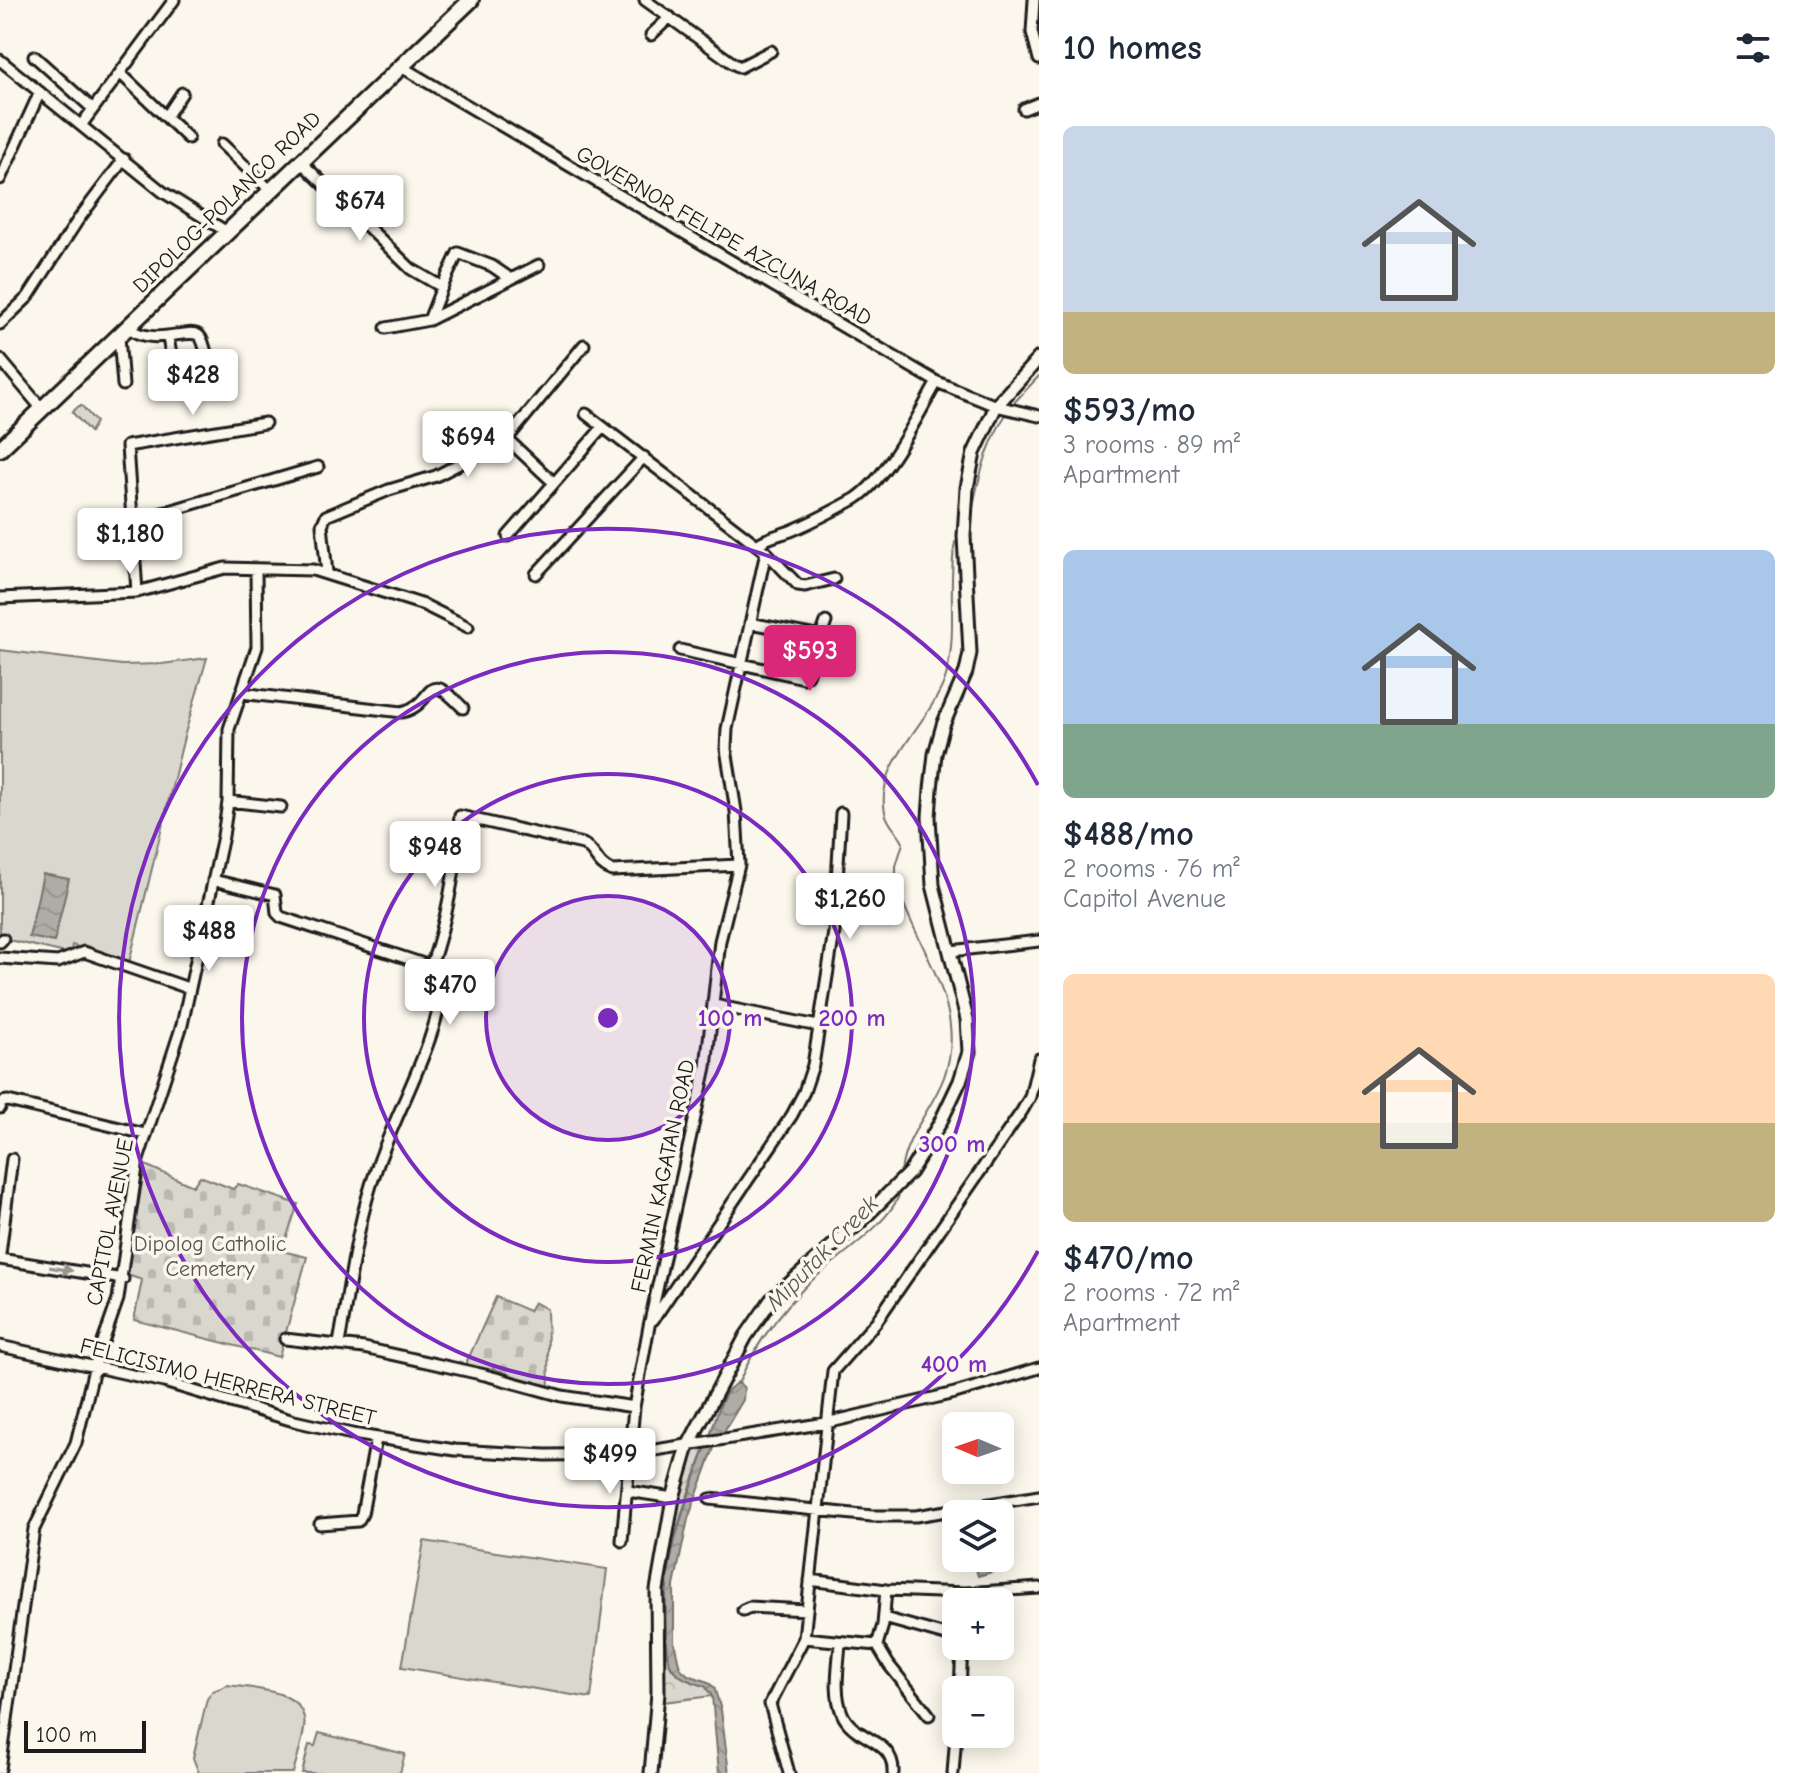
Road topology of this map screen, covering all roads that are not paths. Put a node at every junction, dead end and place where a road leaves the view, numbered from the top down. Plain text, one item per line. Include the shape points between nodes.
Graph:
1 (174, 0) edge
2 (645, 0) edge
3 (1034, 0) edge
4 (463, 2) edge
5 (670, 17) junction
6 (651, 35) dead end
7 (771, 51) dead end
8 (34, 56) dead end
9 (1039, 59) edge
10 (0, 60) edge
11 (400, 66) junction
12 (120, 73) junction
13 (40, 92) junction
14 (182, 93) dead end
15 (1039, 103) edge
16 (93, 109) junction
17 (1024, 109) dead end
18 (166, 117) junction
19 (82, 124) junction
20 (188, 138) dead end
21 (222, 144) dead end
22 (124, 159) junction
23 (300, 161) junction
24 (0, 179) edge
25 (270, 190) junction
26 (227, 232) junction
27 (539, 265) dead end
28 (511, 279) junction
29 (442, 287) junction
30 (429, 320) junction
31 (0, 324) edge
32 (386, 328) dead end
33 (124, 332) junction
34 (168, 338) junction
35 (584, 345) dead end
36 (206, 352) dead end
37 (1039, 358) edge
38 (0, 359) edge
39 (185, 376) dead end
40 (937, 382) junction
41 (123, 385) dead end
42 (1006, 408) junction
43 (42, 409) junction
44 (586, 414) dead end
45 (1039, 416) edge
46 (265, 423) dead end
47 (603, 427) junction
48 (6, 437) edge
49 (507, 439) junction
50 (0, 449) edge
51 (644, 457) junction
52 (318, 467) dead end
53 (554, 483) junction
54 (132, 522) junction
55 (508, 536) dead end
56 (758, 544) junction
57 (766, 552) junction
58 (256, 571) junction
59 (327, 573) junction
60 (536, 574) dead end
61 (834, 579) dead end
62 (137, 592) junction
63 (0, 598) edge
64 (826, 622) dead end
65 (750, 623) junction
66 (468, 627) dead end
67 (822, 637) junction
68 (680, 650) dead end
69 (741, 664) junction
70 (241, 693) junction
71 (463, 708) dead end
72 (228, 801) junction
73 (281, 807) dead end
74 (841, 813) dead end
75 (739, 865) junction
76 (213, 880) junction
77 (1039, 941) edge
78 (951, 951) junction
79 (0, 958) edge
80 (431, 966) junction
81 (188, 988) junction
82 (714, 1005) junction
83 (818, 1026) junction
84 (1039, 1059) edge
85 (0, 1108) edge
86 (145, 1134) junction
87 (12, 1159) dead end
88 (0, 1256) edge
89 (123, 1279) junction
90 (649, 1326) junction
91 (285, 1339) dead end
92 (339, 1343) junction
93 (0, 1346) edge
94 (95, 1365) junction
95 (1039, 1368) edge
96 (634, 1407) junction
97 (826, 1423) junction
98 (376, 1439) junction
99 (688, 1446) junction
100 (630, 1454) junction
101 (628, 1491) junction
102 (1039, 1496) edge
103 (673, 1498) junction
104 (710, 1499) dead end
105 (819, 1510) junction
106 (320, 1524) dead end
107 (622, 1541) dead end
108 (810, 1580) junction
109 (1039, 1588) edge
110 (886, 1590) junction
111 (1014, 1591) edge
112 (942, 1596) edge
113 (743, 1610) dead end
114 (807, 1610) junction
115 (884, 1618) junction
116 (942, 1634) edge
117 (804, 1638) junction
118 (840, 1642) junction
119 (877, 1645) junction
120 (929, 1715) dead end
121 (955, 1748) edge
122 (0, 1769) edge
123 (651, 1773) edge
124 (789, 1773) edge
125 (893, 1773) edge
126 (953, 1773) edge

1 - 12 street
2 - 5 street
3 - 9 street via 1032,32
4 - 11 highway, DIPOLOG-POLANCO ROAD
5 - 6 street
5 - 7 street via 740,67
8 - 16 street
10 - 13 street
11 - 23 highway, DIPOLOG-POLANCO ROAD
11 - 40 street, GOVERNOR FELIPE AZCUNA ROAD
12 - 16 street
12 - 18 street
13 - 19 street
13 - 24 street
14 - 18 street
15 - 17 street
16 - 19 street
18 - 20 street
19 - 22 street
21 - 25 street
22 - 26 street via 173,199
22 - 31 street via 28,297
23 - 25 highway, DIPOLOG-POLANCO ROAD
23 - 29 street via 411,269
25 - 26 highway, DIPOLOG-POLANCO ROAD
26 - 33 highway, DIPOLOG-POLANCO ROAD
27 - 28 street
28 - 29 street via 458,253
28 - 30 street
29 - 30 street
30 - 32 street
33 - 34 street
33 - 41 street
33 - 43 highway, DIPOLOG-POLANCO ROAD
34 - 36 street via 199,336
34 - 39 street via 172,360
35 - 49 street
37 - 42 main road
38 - 43 street
40 - 42 street, GOVERNOR FELIPE AZCUNA ROAD
40 - 56 street via 869,488
42 - 45 street, GOVERNOR FELIPE AZCUNA ROAD
42 - 78 main road via 983,429 967,488 970,653 939,740 931,789 933,885
43 - 48 highway, DIPOLOG-POLANCO ROAD
44 - 47 street
46 - 54 street via 127,446
47 - 51 street
47 - 53 street
48 - 50 highway, DIPOLOG-POLANCO ROAD
49 - 53 street
49 - 59 street via 436,476 326,516 322,525
51 - 56 street
51 - 60 street
52 - 54 street
53 - 55 street
54 - 62 street
56 - 57 street
57 - 61 street via 798,585
57 - 65 street, FERMIN KAGATAN ROAD
58 - 59 street
58 - 62 street via 213,570
58 - 70 street, CAPITOL AVENUE via 257,647
59 - 66 street via 424,605
62 - 63 street
64 - 67 street
65 - 67 street
65 - 69 street, FERMIN KAGATAN ROAD
67 - 69 street via 804,678
68 - 69 street
69 - 75 street, FERMIN KAGATAN ROAD via 726,749
70 - 71 street via 402,712 439,688
70 - 72 street, CAPITOL AVENUE via 229,729
72 - 73 street
72 - 76 street, CAPITOL AVENUE
74 - 83 street via 834,932
75 - 80 street via 612,871 583,844 460,816 452,889
75 - 82 street, FERMIN KAGATAN ROAD via 721,933
76 - 80 street via 275,895 281,917
76 - 81 street, CAPITOL AVENUE
77 - 78 street
78 - 99 main road via 969,1052 940,1123 897,1186 758,1317
79 - 81 street via 58,962 84,952
80 - 92 street via 443,974 442,997 366,1201
81 - 86 street, CAPITOL AVENUE via 177,1040
82 - 83 street
82 - 90 street, FERMIN KAGATAN ROAD via 706,1067
83 - 90 street via 813,1065 792,1115
84 - 97 street via 1022,1111 876,1322 837,1364
85 - 86 street via 8,1101
86 - 89 street, CAPITOL AVENUE
87 - 88 street
88 -> 89 street
89 - 94 street, CAPITOL AVENUE
90 - 96 street, FERMIN KAGATAN ROAD
91 - 92 street
92 - 96 street via 562,1396
93 - 94 street, FELICISIMO HERRERA STREET
94 - 98 street, FELICISIMO HERRERA STREET
94 - 122 street, CAPITOL AVENUE via 76,1443 34,1529
95 - 97 street, FELICISIMO HERRERA STREET
96 - 100 street, FERMIN KAGATAN ROAD
97 - 99 street, FELICISIMO HERRERA STREET
97 - 105 street
98 - 100 street, FELICISIMO HERRERA STREET via 501,1454
98 - 106 street via 358,1521
99 - 100 street, FELICISIMO HERRERA STREET
99 - 103 main road
100 - 101 street, FERMIN KAGATAN ROAD
101 - 103 street
101 - 107 street, FERMIN KAGATAN ROAD
102 - 105 street via 916,1516
103 - 123 main road via 657,1590 658,1693
104 - 105 street
105 - 108 street
108 - 110 street
108 - 114 street
109 - 111 street
110 - 112 street
110 - 115 street
113 - 114 street
114 - 117 street
115 - 116 street
115 - 119 street
117 - 118 street
117 - 124 street via 770,1704
118 - 119 street
118 - 125 street via 837,1688 842,1715 888,1752
119 - 120 street
121 - 126 street

